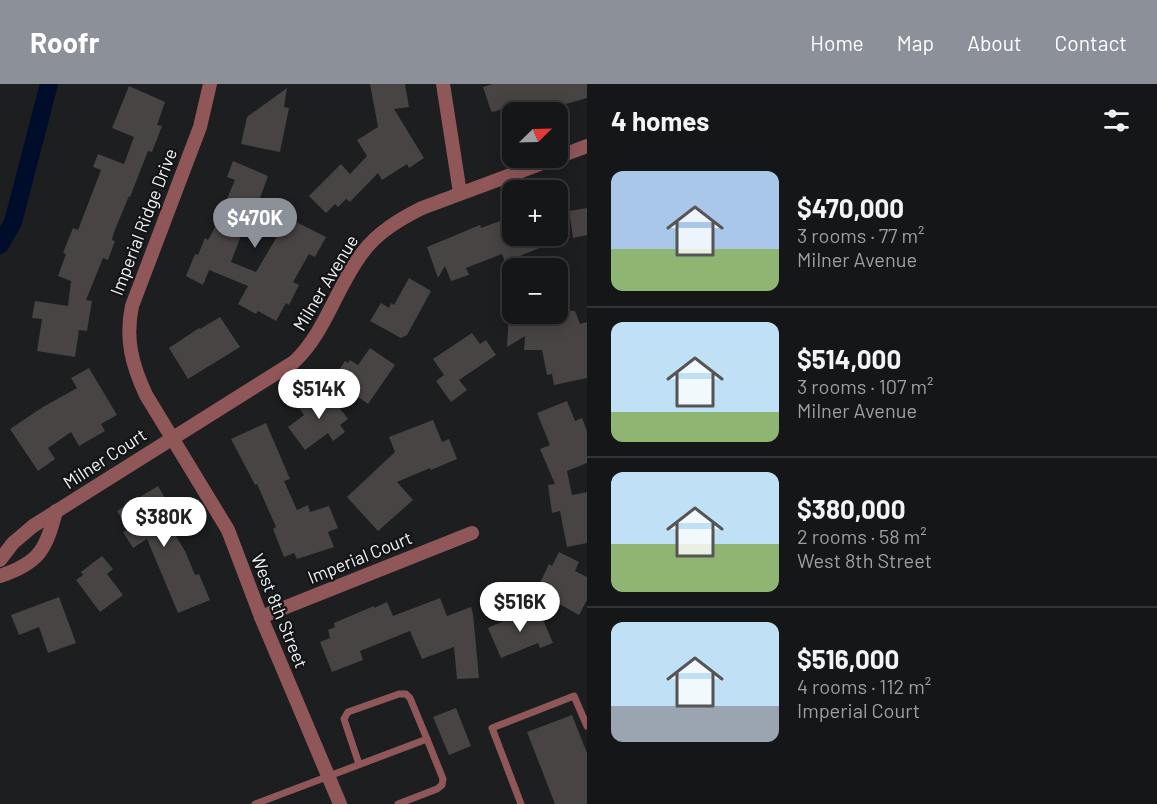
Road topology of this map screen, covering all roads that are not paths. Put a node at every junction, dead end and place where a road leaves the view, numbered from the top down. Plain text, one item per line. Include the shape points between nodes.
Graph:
1 (210, 84) edge
2 (443, 84) edge
3 (587, 146) edge
4 (568, 153) edge
5 (528, 168) edge
6 (460, 194) junction
7 (172, 437) junction
8 (56, 511) junction
9 (472, 532) dead end
10 (0, 560) edge
11 (0, 576) edge
12 (261, 617) junction
13 (587, 726) edge
14 (427, 739) junction
15 (359, 764) junction
16 (327, 776) junction
17 (255, 804) edge
18 (340, 804) edge
19 (398, 804) edge
20 (521, 804) edge

1 - 7 street, Imperial Ridge Drive via 200,127 136,291 129,319 129,348 138,378
2 - 6 street
3 - 4 street, Milner Avenue
5 - 6 street, Milner Avenue
6 - 7 street, Milner Avenue via 405,216 374,239 355,264 326,320 294,362
7 - 8 street, Milner Court
7 - 12 street, West 8th Street via 228,530
8 - 10 street, Milner Court via 13,543
8 - 11 street, Milner Court via 49,539 39,555 20,570
9 - 12 street, Imperial Court
12 - 16 street, West 8th Street
13 - 20 lane via 574,696 492,728
14 - 15 lane
14 - 15 lane via 406,694 348,712 344,719
14 - 19 lane via 442,785
15 - 16 lane
16 - 17 lane
16 - 18 street, West 8th Street

